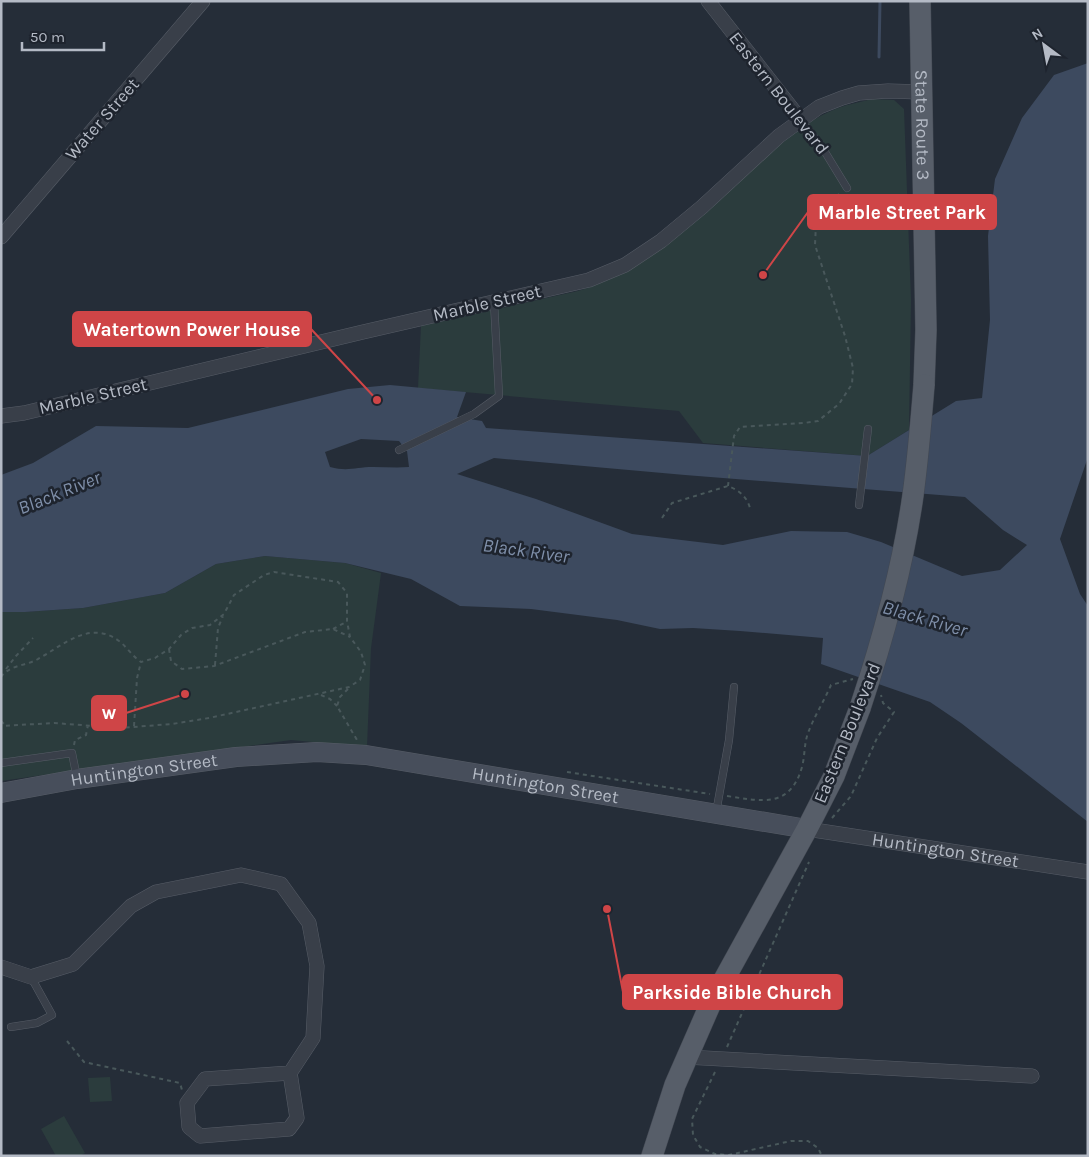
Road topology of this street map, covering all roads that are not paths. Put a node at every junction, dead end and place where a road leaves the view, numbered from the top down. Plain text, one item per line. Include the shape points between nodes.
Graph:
1 (203, 1) edge
2 (920, 1) edge
3 (711, 2) edge
4 (922, 92) junction
5 (801, 120) junction
6 (847, 188) road end
7 (1, 237) edge
8 (925, 277) joint
9 (494, 302) junction
10 (1, 416) edge
11 (868, 429) dead end
12 (399, 450) dead end
13 (859, 505) dead end
14 (734, 687) dead end
15 (1, 763) edge
16 (77, 779) junction
17 (1, 793) edge
18 (718, 804) junction
19 (815, 830) junction
20 (1088, 872) edge
21 (1, 967) edge
22 (32, 977) junction
23 (11, 1027) dead end
24 (686, 1056) junction
25 (290, 1073) junction
26 (1032, 1076) dead end
27 (652, 1156) edge

1 - 7 street, Water Street
2 - 4 main road, State Route 3
3 - 5 street, Eastern Boulevard
4 - 5 street, Marble Street via 859,93 820,107
4 - 8 main road, State Route 3
5 - 6 lane, Eastern Boulevard
5 - 9 street, Marble Street via 779,136 702,208 625,265 589,280
8 - 19 main road, Eastern Boulevard, bridge via 920,439 902,554 876,663
9 - 10 street, Marble Street
9 - 12 lane via 499,396 474,414
11 - 13 lane
14 - 18 lane
15 - 16 lane via 72,753
16 - 17 street, Huntington Street
16 - 18 street, Huntington Street via 236,757 317,752 366,755
18 - 19 street, Huntington Street
19 - 20 street, Huntington Street
19 - 24 main road, Eastern Boulevard via 710,1005
21 - 22 street
22 - 23 lane via 52,1015 37,1023
22 - 25 street via 73,964 131,906 156,892 241,875 281,884 309,923 317,966 313,1038
24 - 26 street
24 - 27 main road, Eastern Boulevard
25 - 25 street via 297,1118 289,1129 200,1136 189,1127 187,1103 205,1079

